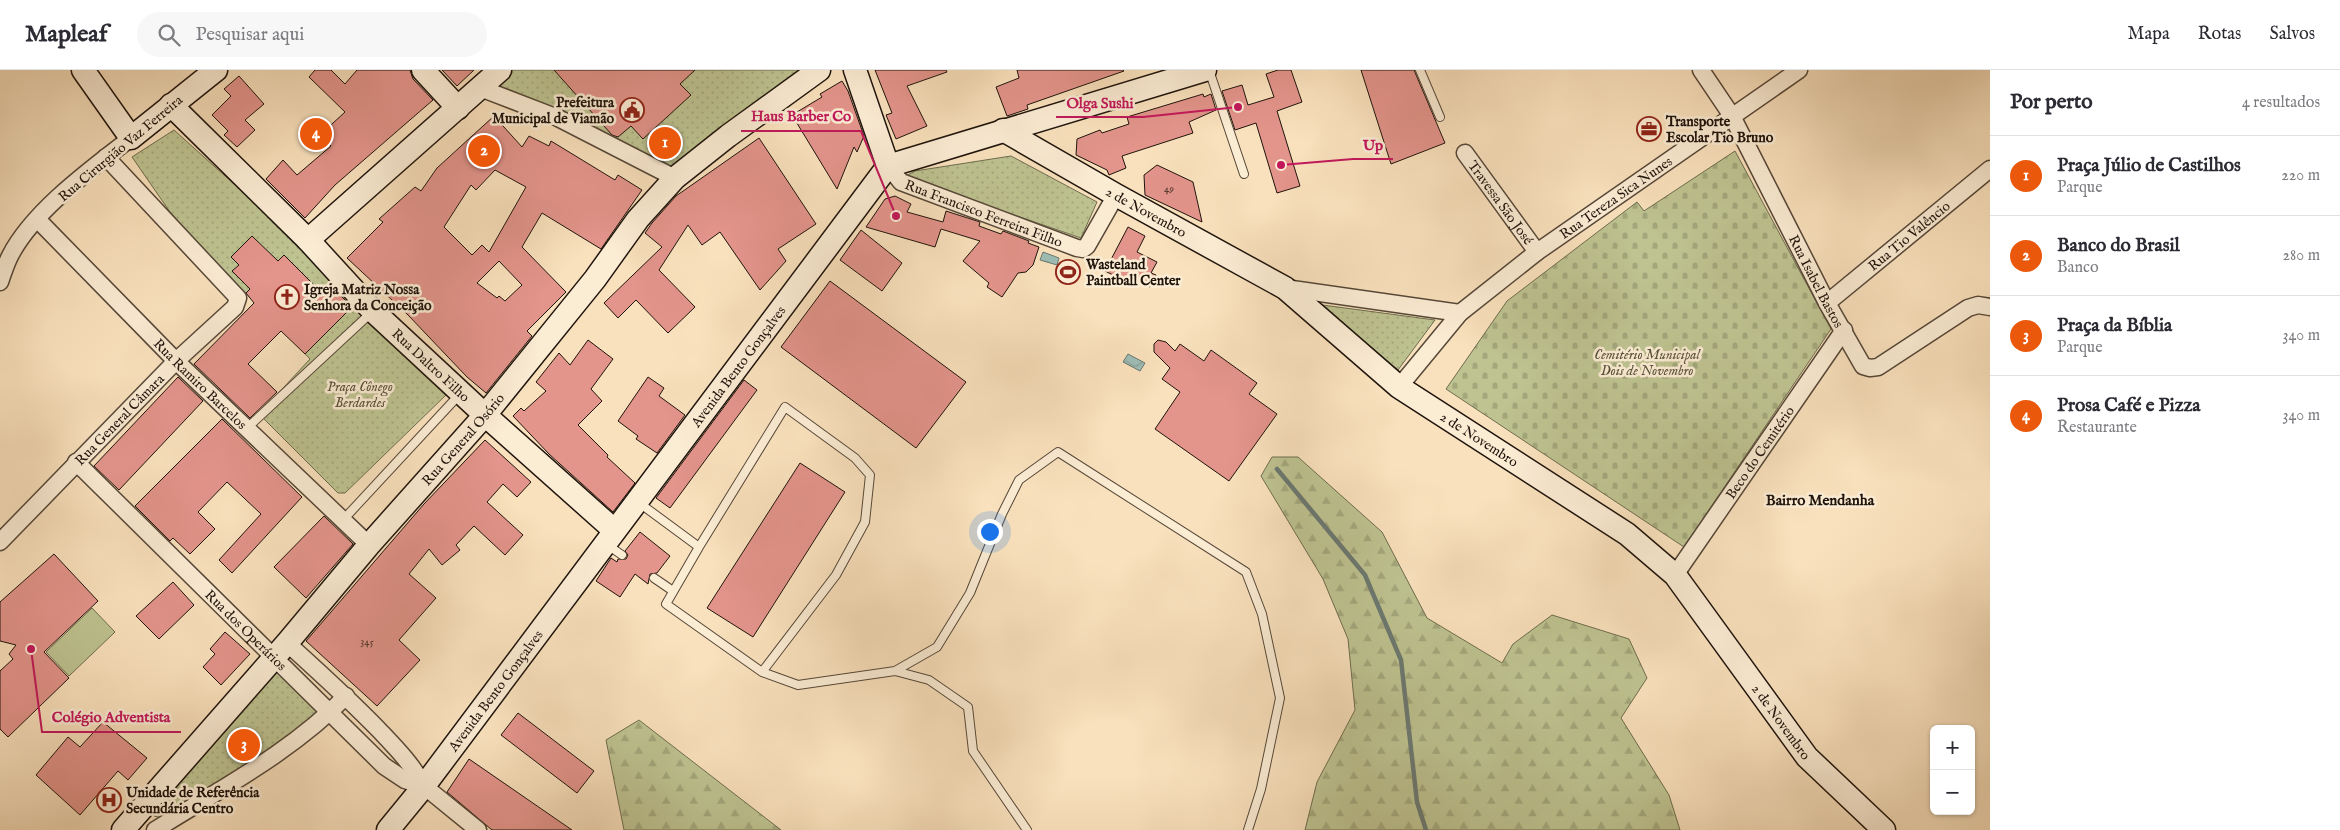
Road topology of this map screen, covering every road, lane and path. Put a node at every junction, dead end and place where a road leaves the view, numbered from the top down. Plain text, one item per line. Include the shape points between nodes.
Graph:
1 (83, 70) edge
2 (216, 70) edge
3 (423, 70) edge
4 (500, 70) edge
5 (819, 70) edge
6 (855, 70) edge
7 (1204, 70) edge
8 (1420, 70) edge
9 (1701, 70) edge
10 (1799, 70) edge
11 (480, 88) junction
12 (171, 105) junction
13 (458, 108) junction
14 (1732, 116) junction
15 (1440, 118) dead end
16 (1004, 130) junction
17 (131, 138) junction
18 (1465, 153) dead end
19 (106, 157) junction
20 (888, 166) junction
21 (1990, 169) edge
22 (1244, 174) dead end
23 (675, 178) junction
24 (1116, 195) junction
25 (37, 219) junction
26 (308, 240) junction
27 (1537, 252) junction
28 (0, 282) edge
29 (1285, 288) junction
30 (1827, 303) junction
31 (1990, 307) edge
32 (373, 311) junction
33 (1460, 313) junction
34 (1844, 330) junction
35 (176, 360) junction
36 (1399, 387) junction
37 (461, 393) junction
38 (485, 416) junction
39 (247, 428) junction
40 (76, 462) junction
41 (637, 501) junction
42 (343, 520) junction
43 (0, 542) edge
44 (613, 543) junction
45 (369, 545) junction
46 (699, 547) junction
47 (1675, 575) junction
48 (654, 578) dead end
49 (673, 590) junction
50 (281, 650) junction
51 (895, 671) junction
52 (762, 672) junction
53 (346, 696) junction
54 (331, 712) junction
55 (424, 786) junction
56 (123, 830) edge
57 (155, 830) edge
58 (388, 830) edge
59 (478, 830) edge
60 (1026, 830) edge
61 (1248, 830) edge
62 (1884, 830) edge

1 - 17 street
2 - 12 street, Rua Cirurgião Vaz Ferreira
3 - 13 street
4 - 11 street
5 - 23 street, Rua General Osório
6 - 20 street
7 - 16 street
7 - 22 lane
8 - 15 lane
9 - 14 street, Rua Isabel Bastos
10 - 14 street, Rua Tereza Sica Nunes
11 - 13 street
11 - 23 street via 558,118
12 - 17 street, Rua Cirurgião Vaz Ferreira
12 - 26 street, Rua Daltro Filho
13 - 26 street
14 - 27 street, Rua Tereza Sica Nunes
14 - 30 street, Rua Isabel Bastos
16 - 20 street
16 - 24 street, 2 de Novembro
17 - 19 street, Rua Cirurgião Vaz Ferreira
18 - 27 street, Travessa São José
19 - 25 street, Rua Cirurgião Vaz Ferreira
19 - 35 street, Rua General Câmara via 238,298 234,307
20 - 24 street, Rua Francisco Ferreira Filho via 901,182 1083,249
20 - 41 street, Avenida Bento Gonçalves
21 - 30 street, Rua Tio Valêncio
23 - 38 street, Rua General Osório via 638,219 595,279
24 - 29 street, 2 de Novembro
25 - 28 street, Rua Cirurgião Vaz Ferreira via 10,256
25 - 35 street, Rua Ramiro Barcelos
26 - 32 street, Rua Daltro Filho
27 - 33 street, Rua Tereza Sica Nunes
29 - 33 street
29 - 36 street, 2 de Novembro
30 - 34 street, Rua Isabel Bastos
31 - 34 street, Rua Isabel Bastos via 1978,305 1968,308 1870,368 1863,366
32 - 37 street, Rua Daltro Filho
32 - 39 lane
33 - 36 street, Rua Tereza Sica Nunes
34 - 47 street, Beco do Cemitério
35 - 39 street, Rua Ramiro Barcelos
35 - 40 street, Rua General Câmara
36 - 47 street, 2 de Novembro via 1627,534
37 - 38 street, Rua Daltro Filho
37 - 42 lane
38 - 44 street, Rua Daltro Filho
38 - 45 street, Rua General Osório
39 - 42 street, Rua Ramiro Barcelos
40 - 43 street, Rua General Câmara
40 - 50 street, Rua dos Operários
41 - 44 street, Avenida Bento Gonçalves
41 - 46 lane
42 - 45 street, Rua Ramiro Barcelos
44 - 55 street, Avenida Bento Gonçalves
45 - 50 street, Rua General Osório
46 - 49 lane
46 - 52 lane via 785,407 856,458 870,475 865,522 836,575
47 - 62 street, 2 de Novembro via 1807,757
48 - 49 lane
49 - 52 lane via 666,604
50 - 53 street, Rua dos Operários
50 - 54 street, Rua dos Operários
50 - 56 street, Rua General Osório
51 - 52 lane via 798,685
51 - 60 lane via 929,680 968,707 973,751
51 - 61 lane via 936,647 970,593 1002,514 1020,480 1058,452 1246,572 1262,614 1280,698 1261,790
53 - 54 street
53 - 55 street, Rua dos Operários via 401,752
54 - 55 street, Rua dos Operários via 384,766 405,780
54 - 57 street via 254,769
55 - 58 street, Avenida Bento Gonçalves
55 - 59 street, Rua dos Operários

